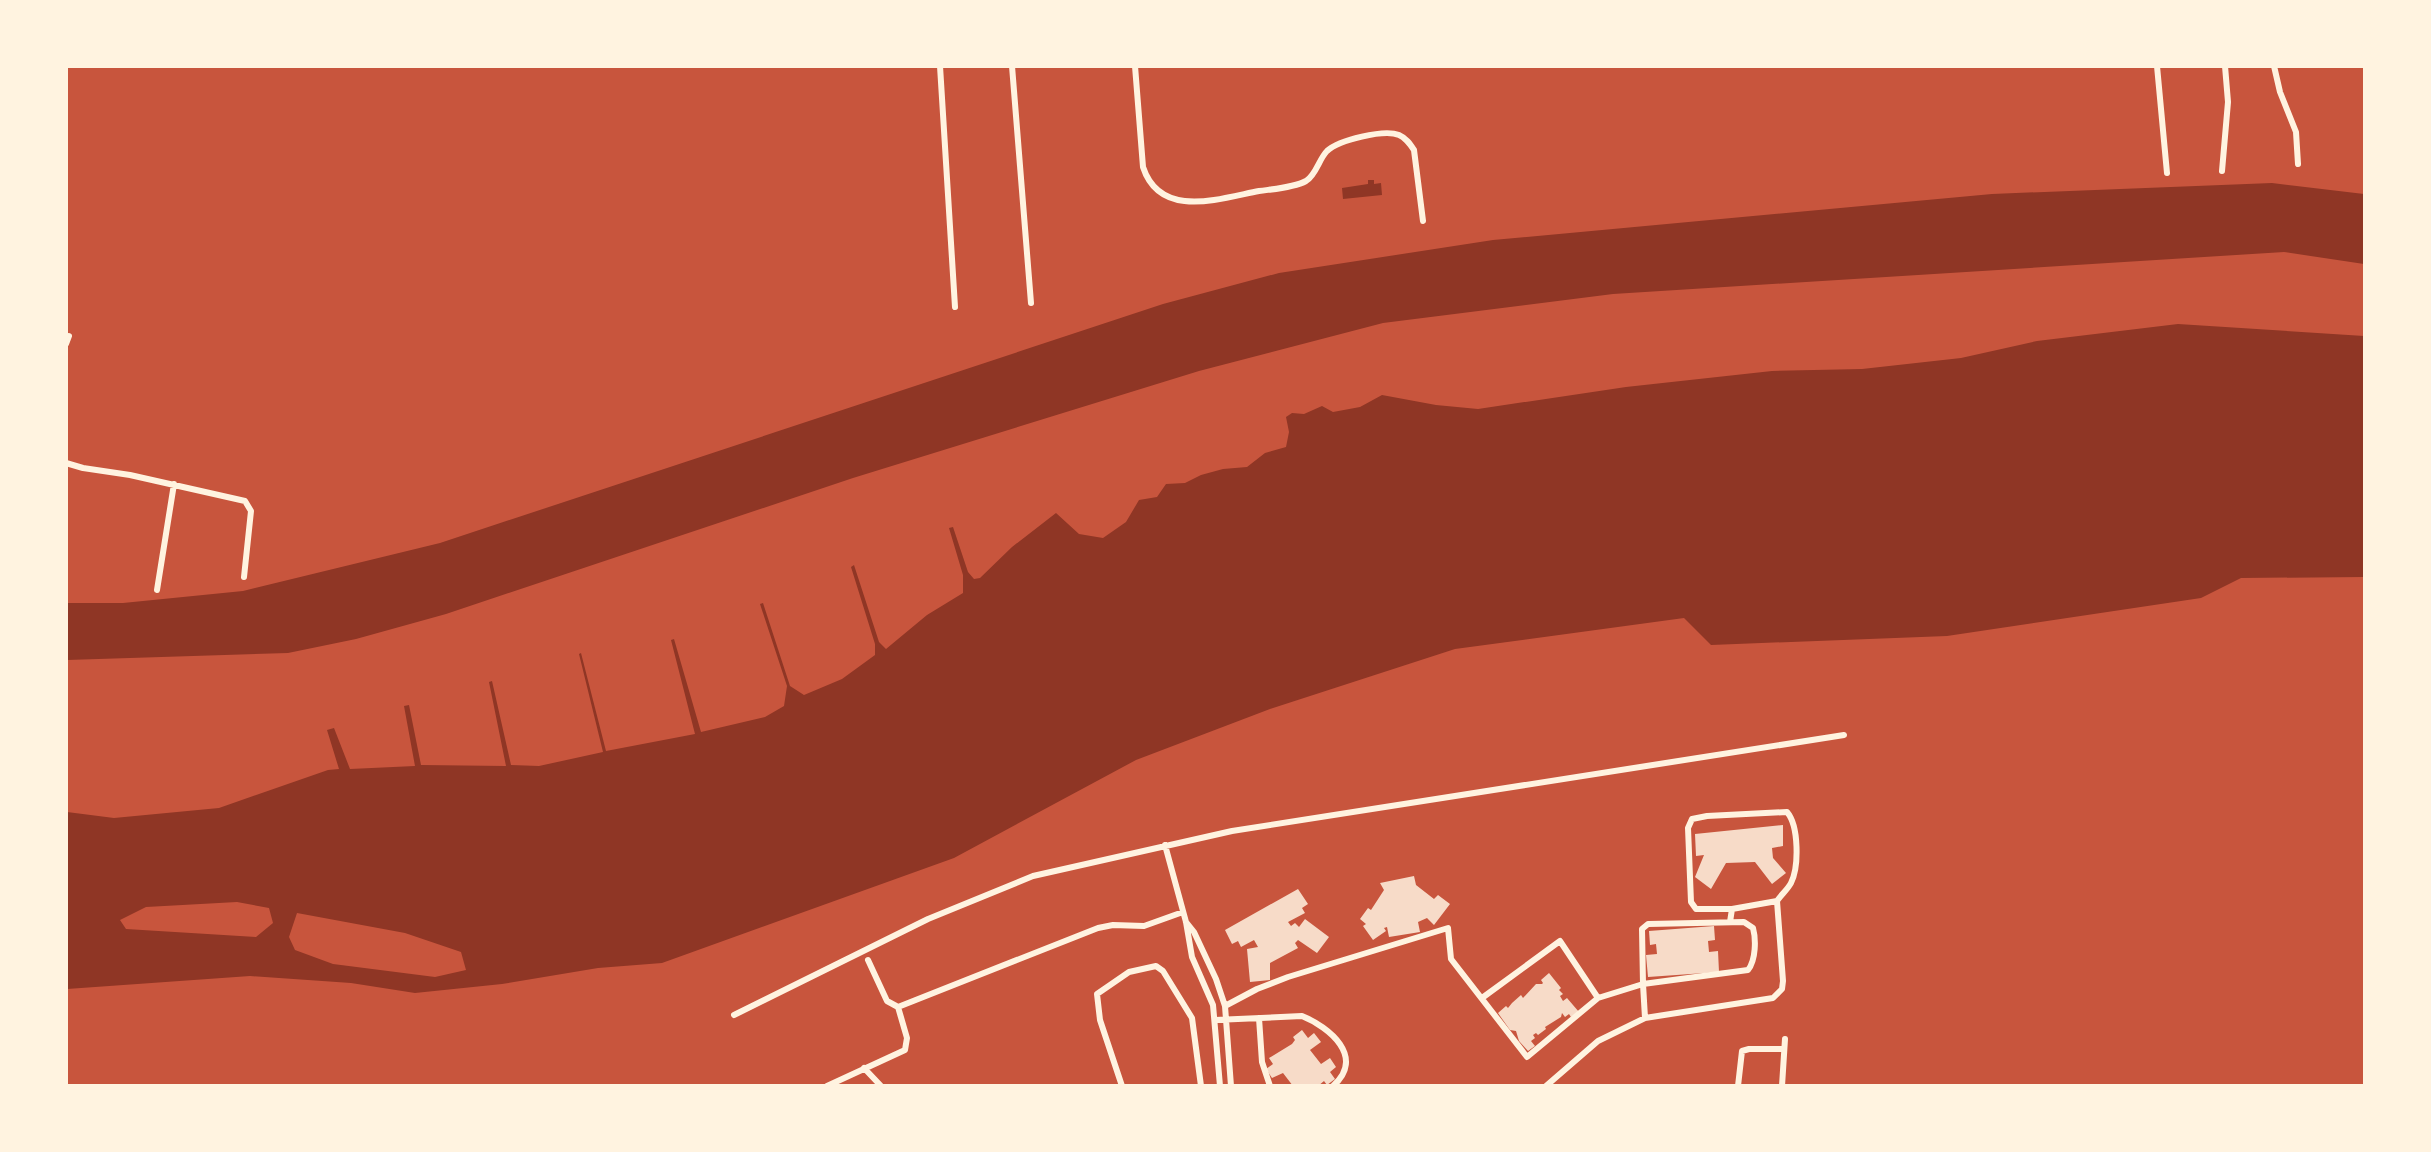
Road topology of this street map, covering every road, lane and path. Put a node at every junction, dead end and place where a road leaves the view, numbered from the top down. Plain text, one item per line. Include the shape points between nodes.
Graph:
1 (940, 66) edge
2 (1012, 66) edge
3 (1135, 66) edge
4 (2157, 66) edge
5 (2225, 66) edge
6 (2274, 66) edge
7 (2298, 164) dead end
8 (2221, 171) dead end
9 (2167, 173) dead end
10 (1423, 221) dead end
11 (1031, 303) dead end
12 (955, 307) dead end
13 (66, 463) edge
14 (174, 484) junction
15 (244, 577) dead end
16 (157, 590) dead end
17 (1844, 735) dead end
18 (1165, 845) junction
19 (1777, 901) junction
20 (1731, 909) junction
21 (1183, 912) junction
22 (1186, 922) junction
23 (1730, 922) junction
24 (868, 960) dead end
25 (1643, 984) junction
26 (1482, 998) junction
27 (1598, 998) junction
28 (1225, 1006) junction
29 (898, 1007) junction
30 (734, 1014) dead end
31 (1259, 1018) junction
32 (1644, 1018) junction
33 (1215, 1020) junction
34 (1227, 1020) junction
35 (1785, 1039) dead end
36 (1784, 1049) junction
37 (864, 1068) junction
38 (827, 1086) edge
39 (881, 1086) edge
40 (1122, 1086) edge
41 (1201, 1086) edge
42 (1220, 1086) edge
43 (1231, 1086) edge
44 (1270, 1086) edge
45 (1333, 1086) edge
46 (1546, 1086) edge
47 (1738, 1086) edge
48 (1782, 1086) edge

1 - 12 street
2 - 11 street
3 - 10 street via 1143,167 1155,191 1165,197 1203,202 1297,184 1311,176 1322,156 1337,144 1359,136 1394,134 1414,150
4 - 9 street
5 - 8 street via 2228,102
6 - 7 street via 2296,132
13 - 14 street
14 - 15 street via 244,501 251,511
14 - 16 street
17 - 18 street
18 - 21 street
18 - 30 street via 1033,876 928,919
19 - 20 street
19 - 20 street via 1791,882 1796,860 1796,832 1787,813 1692,819 1688,828 1691,902 1696,909
19 - 32 street via 1783,981 1778,994
20 - 23 street
21 - 22 street
21 - 29 street via 1144,926 1098,928
22 - 28 street via 1195,932
22 - 33 street via 1192,957
23 - 25 street via 1644,926
23 - 25 street via 1744,922 1753,928 1748,970
24 - 29 street via 887,1001
25 - 27 street
25 - 32 street
26 - 27 street via 1560,941
26 - 27 street via 1527,1057
26 - 28 street via 1451,959 1448,928 1288,977
28 - 34 street
29 - 37 street via 907,1038 905,1049
31 - 34 street
31 - 44 street via 1262,1062
31 - 45 street via 1302,1016 1334,1034 1346,1055 1340,1080
32 - 46 street via 1598,1041
33 - 34 street
33 - 42 street
34 - 43 street
35 - 36 street
36 - 47 street via 1742,1051
36 - 48 street
37 - 38 street
37 - 39 street
40 - 41 street via 1100,1020 1097,994 1129,972 1156,966 1164,971 1192,1018

